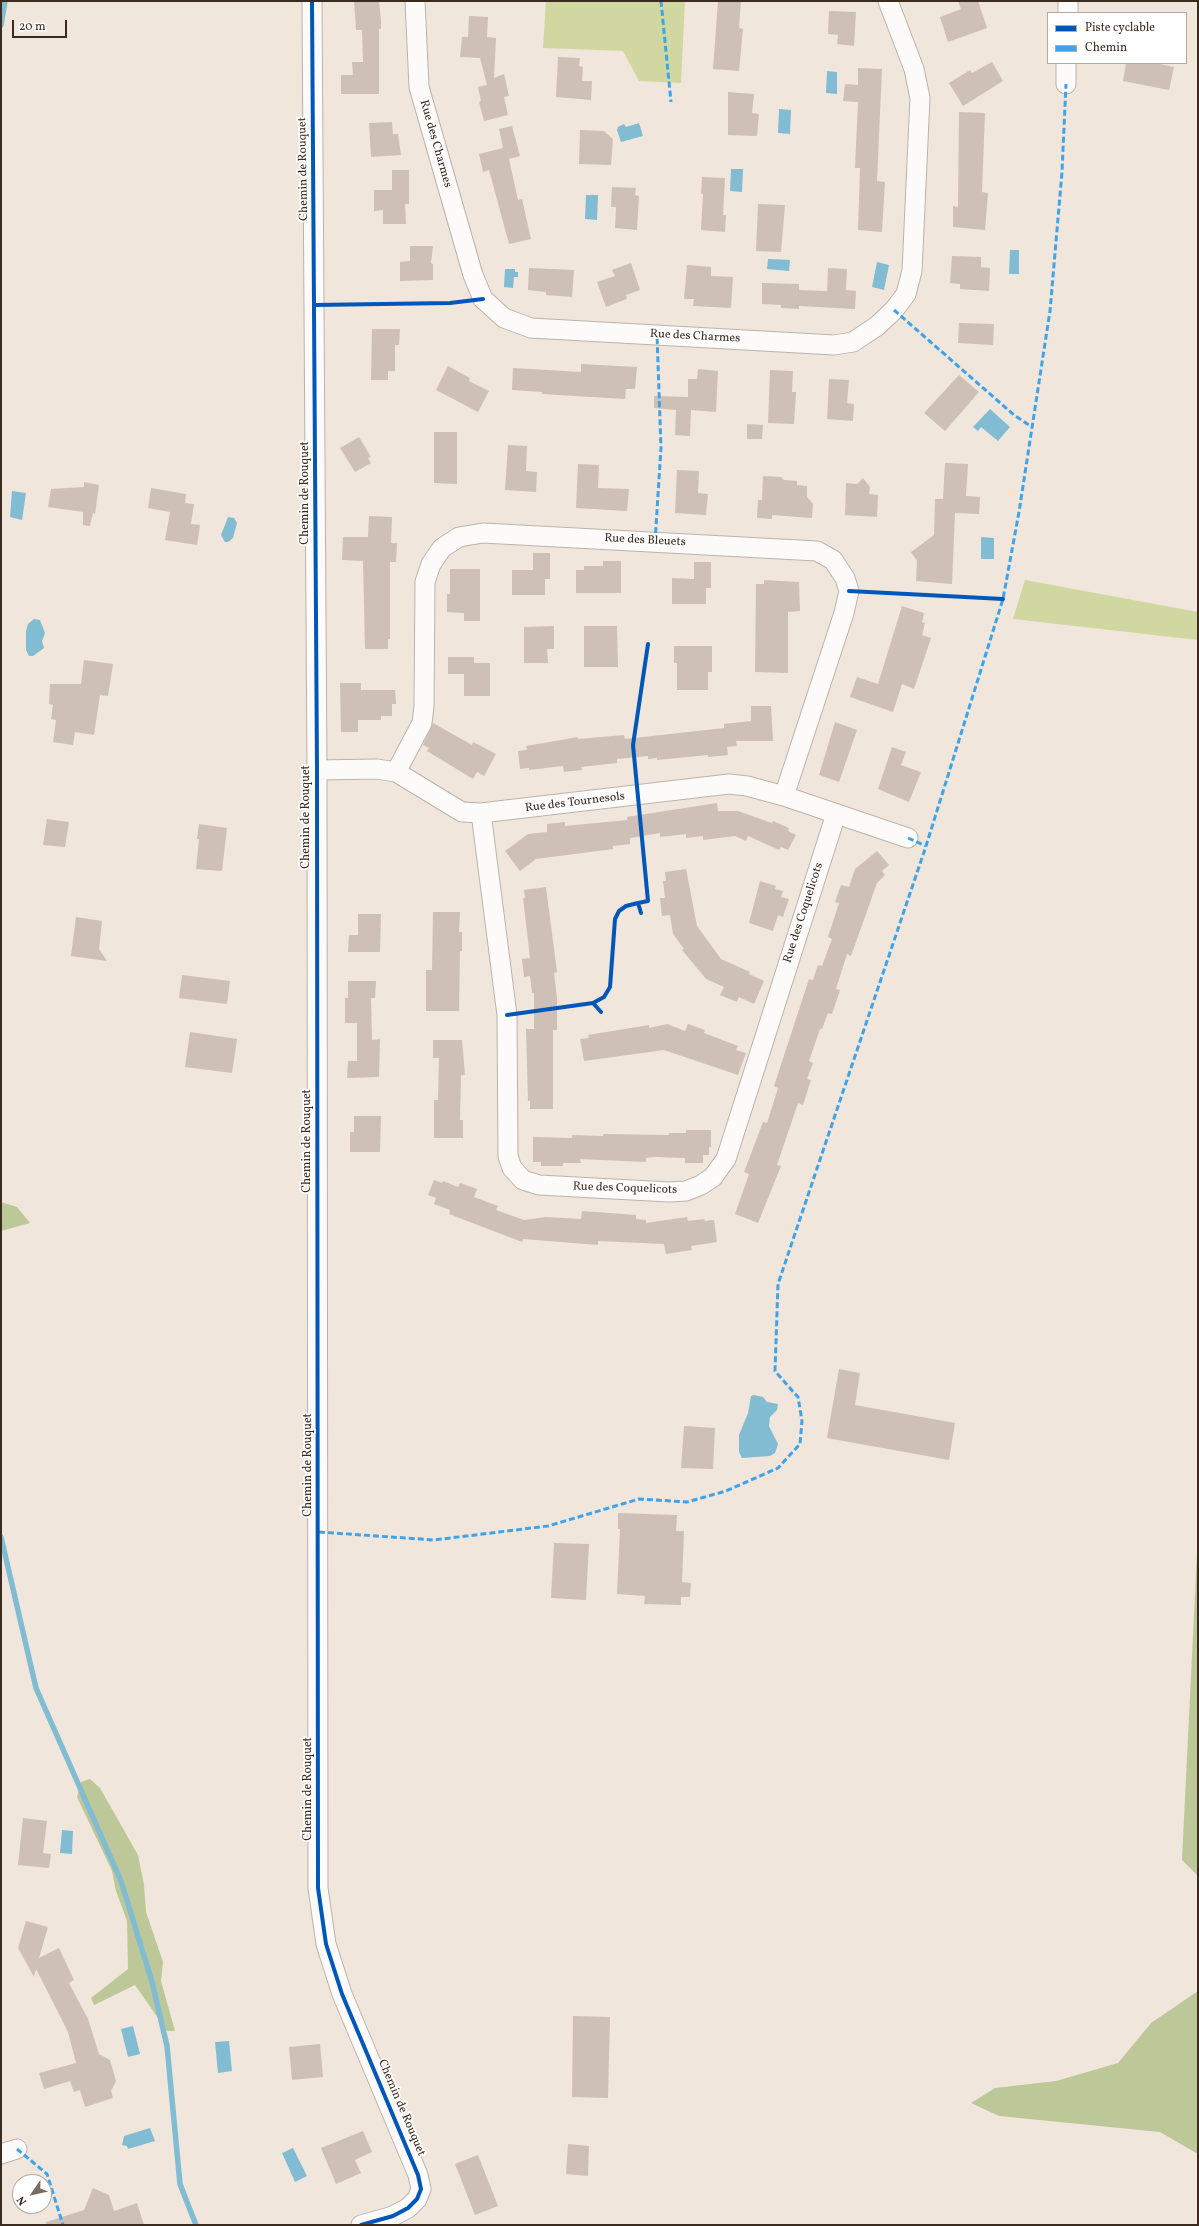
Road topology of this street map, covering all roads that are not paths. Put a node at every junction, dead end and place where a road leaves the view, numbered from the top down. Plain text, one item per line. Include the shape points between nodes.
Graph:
1 (312, 1) edge
2 (415, 1) edge
3 (888, 1) edge
4 (1068, 1) edge
5 (1068, 12) edge
6 (1066, 64) edge
7 (1066, 84) dead end
8 (317, 770) junction
9 (396, 772) junction
10 (784, 796) junction
11 (481, 814) junction
12 (836, 814) junction
13 (908, 838) dead end
14 (361, 2225) edge

1 - 8 street, Chemin de Rouquet
2 - 3 street, Rue des Charmes via 419,87 473,275 483,299 504,318 531,328 834,344 853,342 877,326 906,294 912,271 920,98 914,69
4 - 5 street
6 - 7 street
8 - 9 street, Rue des Tournesols via 377,769
8 - 14 street, Chemin de Rouquet via 318,1888 326,1944 342,1994 418,2175 421,2189 408,2208 393,2216
9 - 10 street, Rue des Bleuets via 422,722 425,582 431,564 442,548 459,537 483,533 816,551 833,560 845,578 849,591
9 - 11 street, Rue des Tournesols via 462,812
10 - 11 street, Rue des Tournesols via 729,784
10 - 12 street, Rue des Tournesols
11 - 12 street, Rue des Coquelicots via 507,1015 508,1156 512,1168 524,1180 539,1185 669,1192 686,1191 701,1186 726,1159
12 - 13 street, Rue des Tournesols

